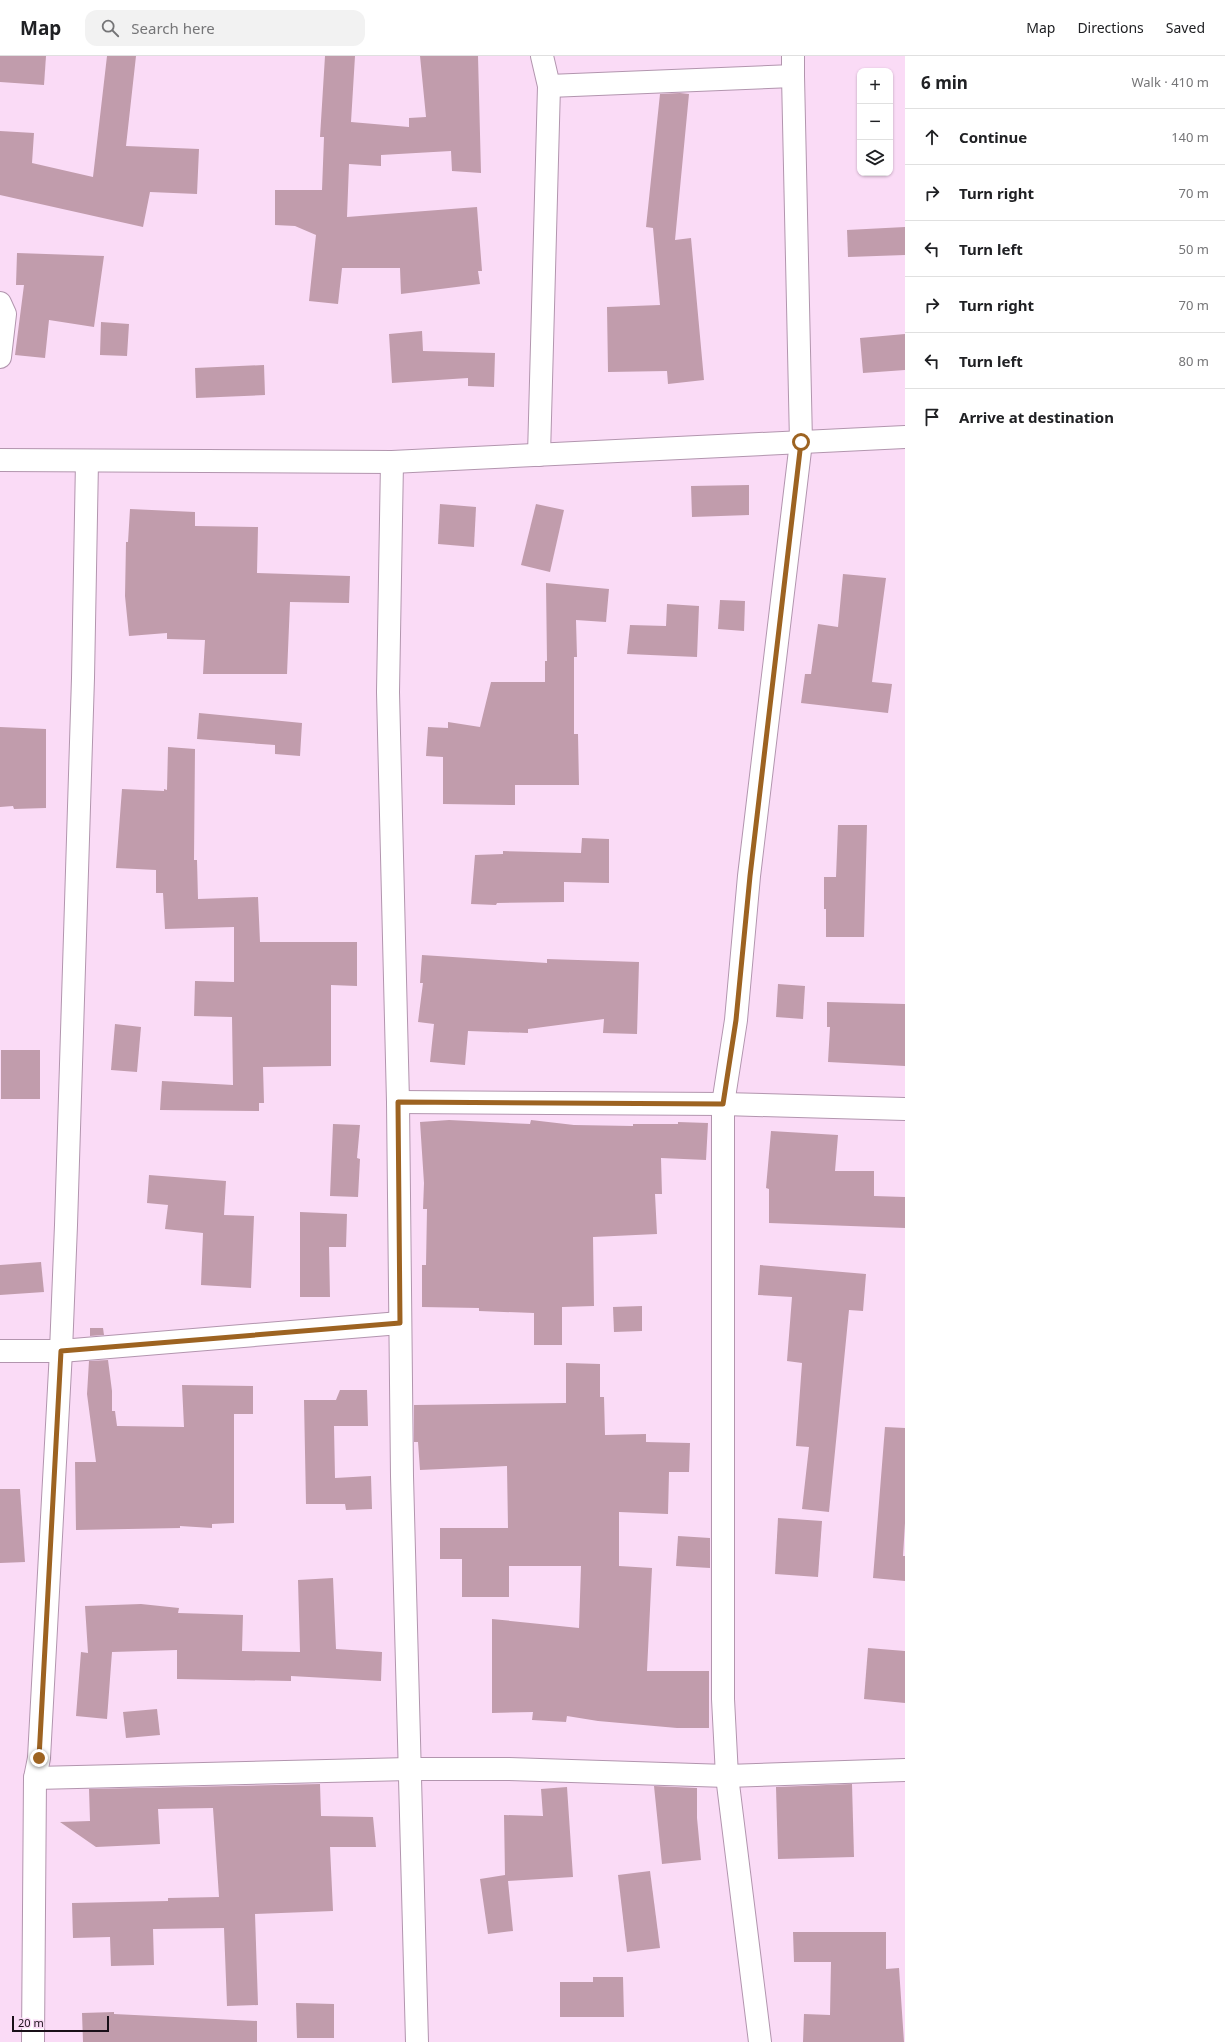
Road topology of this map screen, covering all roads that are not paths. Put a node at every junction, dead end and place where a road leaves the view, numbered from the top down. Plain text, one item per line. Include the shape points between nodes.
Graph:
1 (542, 56) edge
2 (793, 66) edge
3 (549, 86) junction
4 (0, 304) edge
5 (0, 357) edge
6 (905, 437) edge
7 (801, 442) junction
8 (539, 455) junction
9 (0, 460) edge
10 (87, 461) junction
11 (392, 462) junction
12 (398, 1102) junction
13 (723, 1104) junction
14 (905, 1109) edge
15 (400, 1323) junction
16 (0, 1351) edge
17 (61, 1351) junction
18 (409, 1769) junction
19 (905, 1770) edge
20 (727, 1776) junction
21 (35, 1778) junction
22 (33, 2042) edge
23 (417, 2042) edge
24 (760, 2042) edge

1 - 3 street
2 - 3 street
2 - 7 street
3 - 8 street
4 - 5 street via 5,314
6 - 7 street
7 - 8 street
7 - 13 street via 750,876 736,1020
8 - 11 street
9 - 10 street
10 - 11 street
10 - 17 street via 83,686
11 - 12 street via 388,692
12 - 13 street
12 - 15 street
13 - 14 street
13 - 20 street via 723,1699
15 - 17 street
15 - 18 street
16 - 17 street
17 - 21 street via 39,1750
18 - 20 street via 508,1769
18 - 21 street
18 - 23 street
19 - 20 street
20 - 24 street
21 - 22 street

